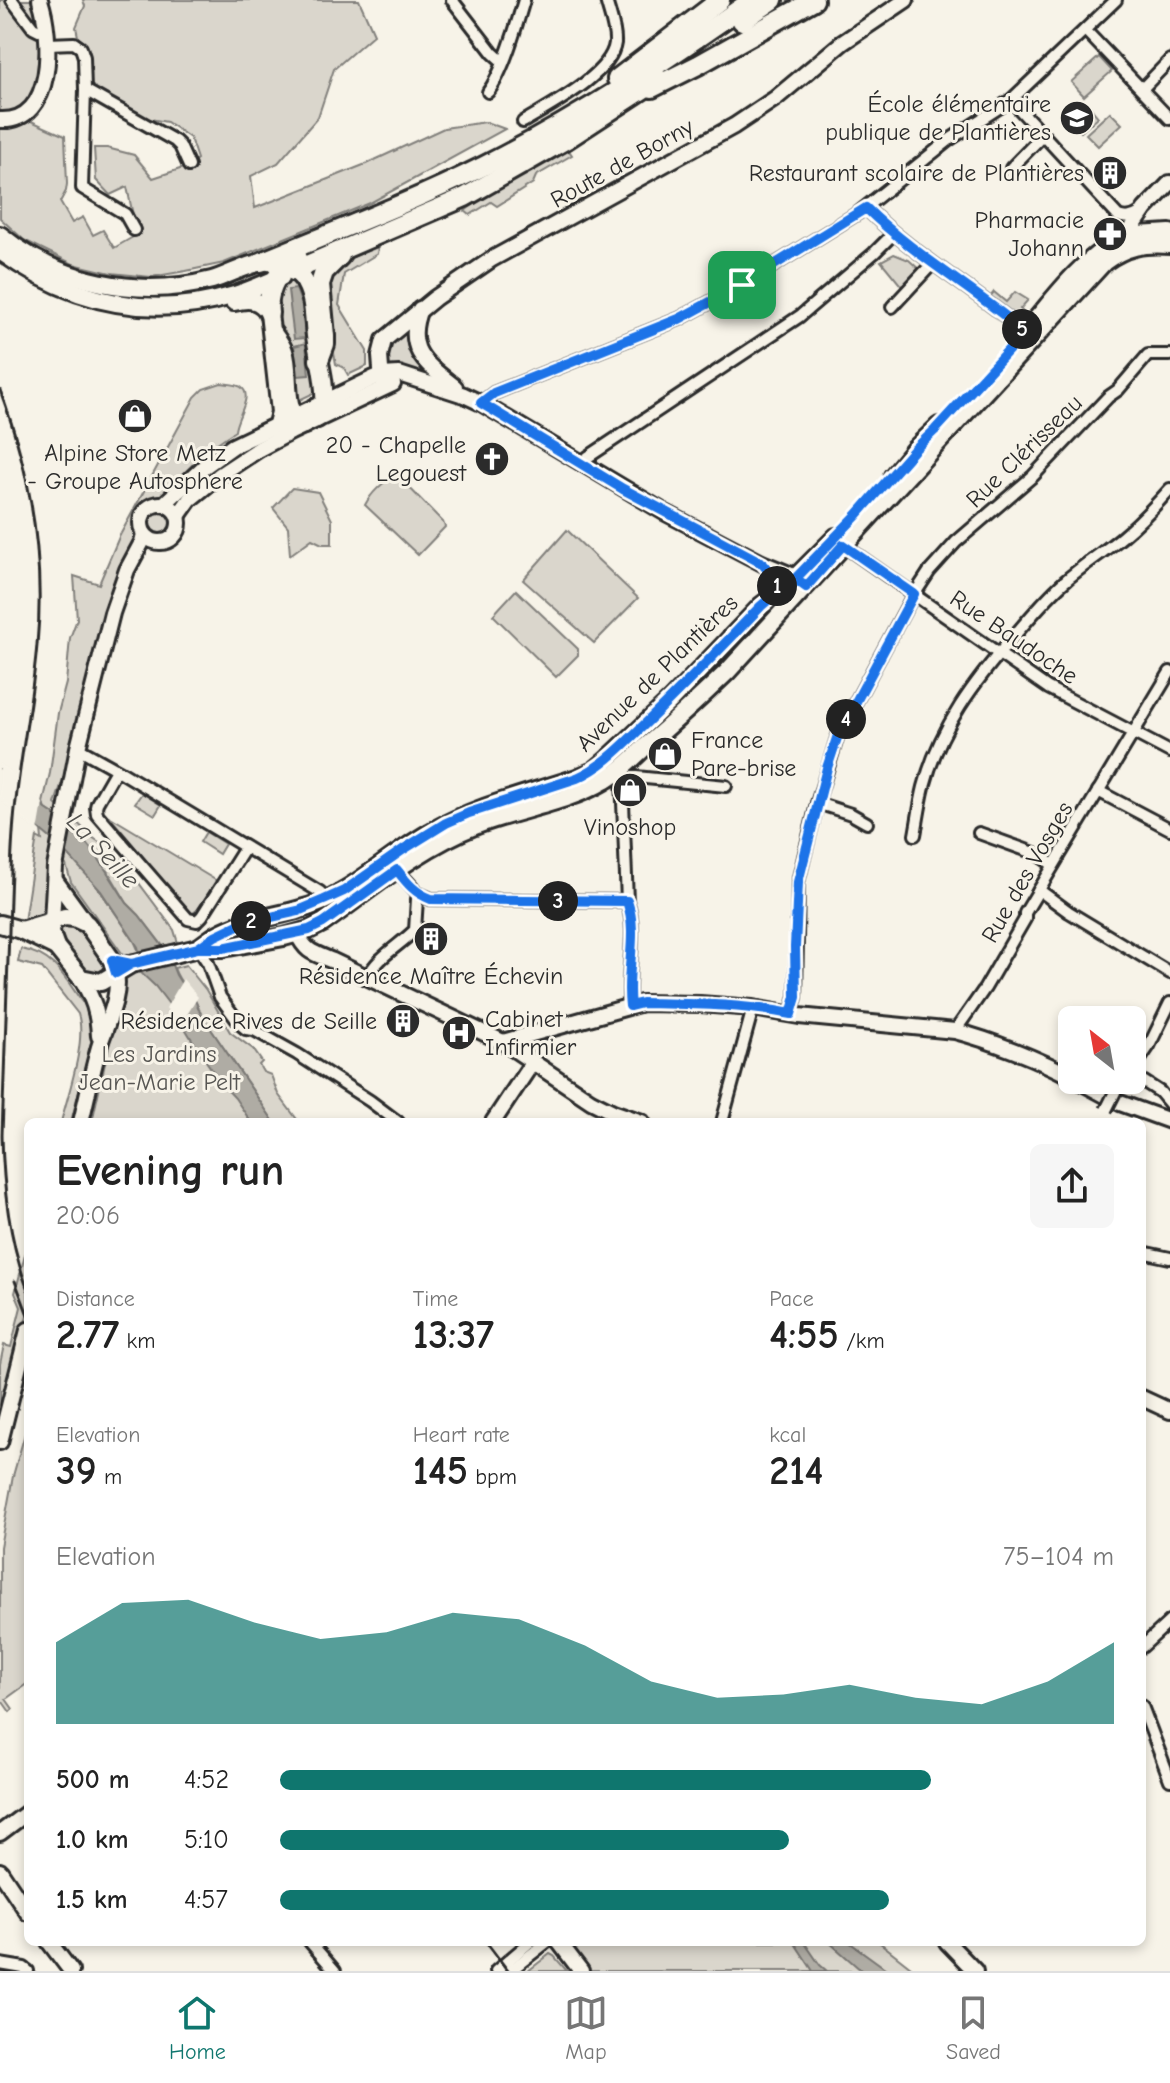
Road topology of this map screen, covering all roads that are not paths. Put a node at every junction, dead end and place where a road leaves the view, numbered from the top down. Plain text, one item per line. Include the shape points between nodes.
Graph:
1 (12, 0) edge
2 (40, 0) edge
3 (452, 0) edge
4 (524, 0) edge
5 (606, 0) edge
6 (720, 0) edge
7 (752, 0) edge
8 (773, 0) edge
9 (814, 0) edge
10 (906, 0) edge
11 (1116, 0) edge
12 (46, 28) junction
13 (1085, 30) junction
14 (48, 44) junction
15 (1170, 60) edge
16 (503, 62) junction
17 (1142, 89) junction
18 (85, 90) junction
19 (488, 92) dead end
20 (1011, 100) junction
21 (624, 102) junction
22 (1170, 119) edge
23 (0, 120) edge
24 (523, 122) dead end
25 (541, 135) junction
26 (1042, 136) junction
27 (189, 166) dead end
28 (1011, 168) dead end
29 (1170, 183) edge
30 (866, 208) junction
31 (1145, 209) junction
32 (134, 230) dead end
33 (1170, 233) edge
34 (893, 234) junction
35 (0, 235) edge
36 (1126, 237) junction
37 (311, 243) junction
38 (1170, 245) edge
39 (351, 247) junction
40 (0, 251) edge
41 (261, 262) junction
42 (932, 264) junction
43 (285, 272) junction
44 (165, 306) junction
45 (892, 307) dead end
46 (420, 309) junction
47 (270, 321) junction
48 (1025, 332) junction
49 (1170, 355) edge
50 (319, 360) junction
51 (384, 380) junction
52 (464, 395) junction
53 (324, 402) junction
54 (481, 403) junction
55 (305, 420) junction
56 (277, 424) junction
57 (583, 464) junction
58 (1170, 489) edge
59 (164, 504) junction
60 (178, 516) junction
61 (148, 537) junction
62 (843, 545) junction
63 (762, 563) junction
64 (800, 583) junction
65 (775, 594) junction
66 (914, 594) junction
67 (998, 653) junction
68 (1170, 672) edge
69 (1134, 734) junction
70 (78, 748) junction
71 (1170, 752) edge
72 (116, 770) junction
73 (624, 773) junction
74 (726, 786) dead end
75 (1098, 791) junction
76 (817, 803) junction
77 (867, 823) dead end
78 (1170, 829) edge
79 (979, 833) dead end
80 (915, 835) dead end
81 (245, 848) junction
82 (1053, 865) junction
83 (397, 870) junction
84 (55, 880) junction
85 (1039, 890) junction
86 (419, 894) junction
87 (325, 900) junction
88 (627, 901) junction
89 (298, 911) junction
90 (52, 921) junction
91 (0, 924) edge
92 (87, 924) junction
93 (21, 930) junction
94 (303, 932) junction
95 (56, 947) junction
96 (191, 950) junction
97 (120, 966) junction
98 (1170, 973) edge
99 (81, 978) junction
100 (367, 978) junction
101 (1170, 1003) edge
102 (630, 1006) junction
103 (753, 1008) junction
104 (791, 1014) junction
105 (955, 1031) junction
106 (542, 1033) junction
107 (503, 1042) junction
108 (99, 1049) junction
109 (1146, 1051) edge
110 (528, 1060) junction
111 (1058, 1071) edge
112 (1146, 1082) edge
113 (1103, 1094) edge
114 (1115, 1094) edge
115 (1170, 1104) edge
116 (82, 1118) edge
117 (393, 1118) edge
118 (495, 1118) edge
119 (628, 1118) edge
120 (723, 1118) edge
121 (1103, 1118) edge
122 (1170, 1121) edge
123 (1146, 1253) edge
124 (1170, 1258) edge
125 (24, 1346) edge
126 (1146, 1400) edge
127 (1170, 1411) edge
128 (0, 1442) edge
129 (1170, 1621) edge
130 (1146, 1643) edge
131 (1147, 1734) edge
132 (1170, 1780) edge
133 (24, 1815) edge
134 (0, 1833) edge
135 (2, 1878) edge
136 (24, 1908) edge
137 (52, 1946) edge
138 (313, 1946) edge
139 (525, 1946) edge
140 (542, 1946) edge
141 (562, 1946) edge
142 (951, 1946) edge
143 (0, 1964) edge
144 (28, 1971) edge
145 (71, 1971) edge
146 (335, 1971) edge
147 (496, 1971) edge
148 (510, 1971) edge
149 (581, 1971) edge
150 (975, 1971) edge

1 - 12 street via 33,28
2 - 12 street
3 - 16 street
4 - 16 street
5 - 24 street via 615,33 607,61 594,77
6 - 25 highway
7 - 25 highway via 645,74
8 - 21 highway
9 - 21 highway
10 - 46 street, Route de Borny via 754,114 486,263
11 - 13 street
12 - 14 street
13 - 17 street
13 - 20 street
14 - 18 street via 67,42 81,48
14 - 23 street via 35,104 21,117
15 - 17 street
16 - 19 street
17 - 22 street
18 - 27 street via 175,141
18 - 32 street via 82,188 125,214
20 - 26 street
20 - 30 street via 949,140
21 - 39 highway via 465,197
25 - 37 highway
26 - 28 street
26 - 31 street via 1118,216 1134,217
29 - 31 street
30 - 34 street
30 - 54 street via 679,319 494,393
31 - 36 street
33 - 36 main road
34 - 42 street
34 - 57 street via 800,316
35 - 41 main road via 55,269 122,287 177,287
36 - 48 main road via 1088,261
37 - 41 highway
37 - 43 highway
38 - 62 main road via 1137,245 1104,262
39 - 43 highway
39 - 50 highway via 327,269 320,284 325,344
40 - 44 main road via 57,286 92,299
41 - 43 main road via 277,264
42 - 45 street
42 - 48 street
43 - 44 main road via 220,299
43 - 47 highway via 270,290
43 - 50 main road via 304,281 310,295
44 - 47 main road via 186,310 254,299
46 - 51 street, Route de Borny via 384,340
46 - 52 street via 415,328 419,353
47 - 55 main road via 285,353 290,407
47 - 56 main road
48 - 64 main road
49 - 66 street, Rue Clérisseau via 1144,359 1033,476 939,559
50 - 53 main road
51 - 52 street via 399,374
51 - 53 street
51 - 55 street
52 - 54 street
53 - 55 main road
53 - 55 street
54 - 57 street
55 - 56 street
55 - 60 street via 221,474
56 - 59 street via 217,457
57 - 63 street
58 - 67 street via 1122,537 1061,585
59 - 60 street
59 - 61 street via 152,506 143,516
60 - 61 street via 173,538 164,542
61 - 70 street via 136,551 112,613
62 - 64 main road
62 - 66 street, Rue Baudoche
63 - 64 street
63 - 65 street via 776,580
64 - 65 main road, Avenue de Plantières
64 - 73 main road, Avenue de Plantières via 727,672
65 - 87 main road, Avenue de Plantières via 594,771 446,823
66 - 67 street, Rue Baudoche
66 - 76 street, Rue Clérisseau via 838,735
67 - 69 street, Rue Baudoche via 1048,688
67 - 80 street via 944,734 925,785
68 - 69 street, Rue des Vosges
69 - 71 street, Rue Baudoche
69 - 75 street, Rue des Vosges
70 - 72 street
70 - 84 street
72 - 81 street
72 - 81 street via 97,803 97,814 188,919 202,916
73 - 74 street
73 - 83 main road, Avenue de Plantières via 470,828
73 - 88 street
75 - 78 street
75 - 82 street, Rue des Vosges
76 - 77 street
76 - 104 street, Rue Clérisseau via 796,891 796,997
79 - 82 street
81 - 87 street
82 - 85 street, Rue des Vosges
83 - 86 street
83 - 94 main road, Avenue de Plantières
84 - 90 street
84 - 92 street
85 - 98 street
85 - 105 street, Rue des Vosges
86 - 88 street via 431,899
86 - 100 street via 415,930
87 - 89 main road, Avenue de Plantières
88 - 102 street via 632,929
89 - 94 main road
89 - 96 main road, Avenue de Plantières via 240,924
90 - 92 main road via 69,917
90 - 93 main road
90 - 95 main road
91 - 93 main road
92 - 97 main road
93 - 95 main road
94 - 96 main road, Avenue de Plantières
94 - 100 street via 320,955
95 - 99 main road
96 - 97 main road
96 - 117 street via 208,963 220,997 246,1029 297,1054
97 - 99 main road via 101,982
97 - 108 street
99 - 108 street via 97,1013
100 - 107 street
101 - 109 street
102 - 103 street
102 - 106 street
103 - 104 street
103 - 120 street
104 - 105 street
105 - 111 street
106 - 107 street
106 - 110 street via 528,1044
107 - 110 street
108 - 116 street
110 - 118 street
110 - 119 street
112 - 115 street
113 - 122 street
114 - 121 street, bridge
123 - 124 street
125 - 128 street
126 - 127 street
129 - 130 street
131 - 132 street
133 - 134 street
135 - 136 street
137 - 145 street
138 - 146 street
139 - 147 street
140 - 148 street
141 - 149 street
142 - 150 street
143 - 144 street

